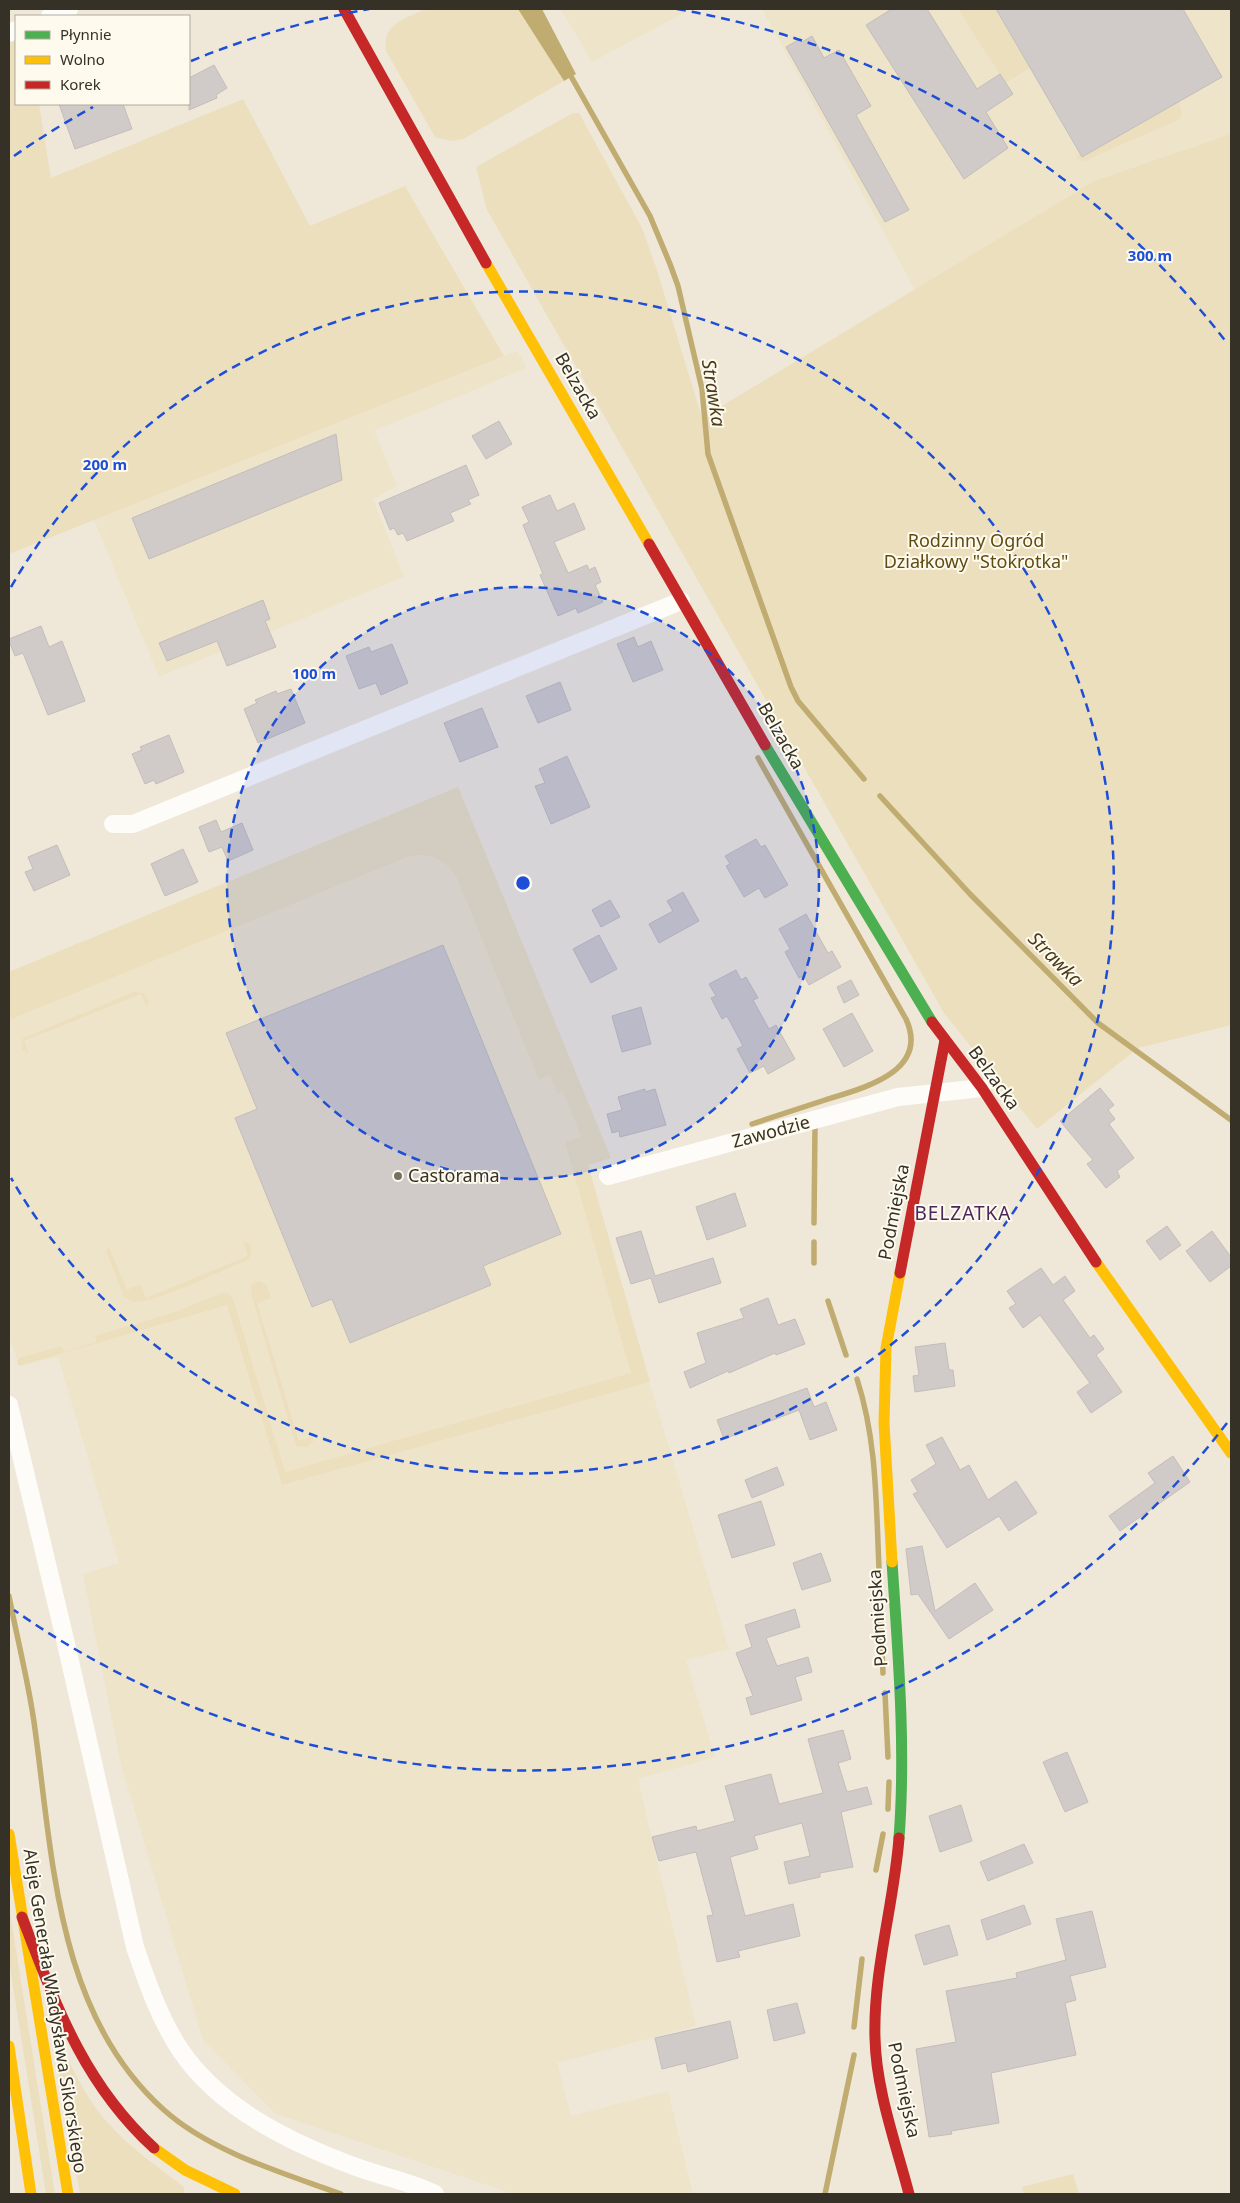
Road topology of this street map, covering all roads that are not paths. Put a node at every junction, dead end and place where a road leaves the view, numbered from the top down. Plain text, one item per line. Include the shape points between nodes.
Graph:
1 (69, 9) edge
2 (344, 9) edge
3 (53, 15) edge
4 (681, 600) junction
5 (112, 824) dead end
6 (945, 1040) junction
7 (982, 1088) junction
8 (934, 1093) junction
9 (608, 1176) dead end
10 (9, 1405) edge
11 (1231, 1453) edge
12 (9, 1834) edge
13 (22, 1916) junction
14 (9, 2046) edge
15 (31, 2194) edge
16 (68, 2194) edge
17 (235, 2194) edge
18 (435, 2194) edge
19 (909, 2194) edge

1 - 3 street
2 - 4 main road, Belzacka via 453,206
4 - 5 street via 133,824
4 - 6 main road, Belzacka via 802,809
6 - 7 main road, Belzacka
6 - 8 main road, Podmiejska
7 - 8 street, Zawodzie
7 - 11 main road, Belzacka via 1106,1278
8 - 9 street, Zawodzie via 898,1097
8 - 19 main road, Podmiejska via 886,1348 884,1385 903,1788 898,1856 874,2038 880,2080
10 - 18 street via 135,1947 163,2018 180,2049 202,2076 254,2119 286,2138 341,2161
12 - 13 main road, Aleje Generała Władysława Sikorskiego
13 - 16 main road, Aleje Generała Władysława Sikorskiego
13 - 17 main road via 79,2056 108,2102 158,2152 180,2168
14 - 15 main road

